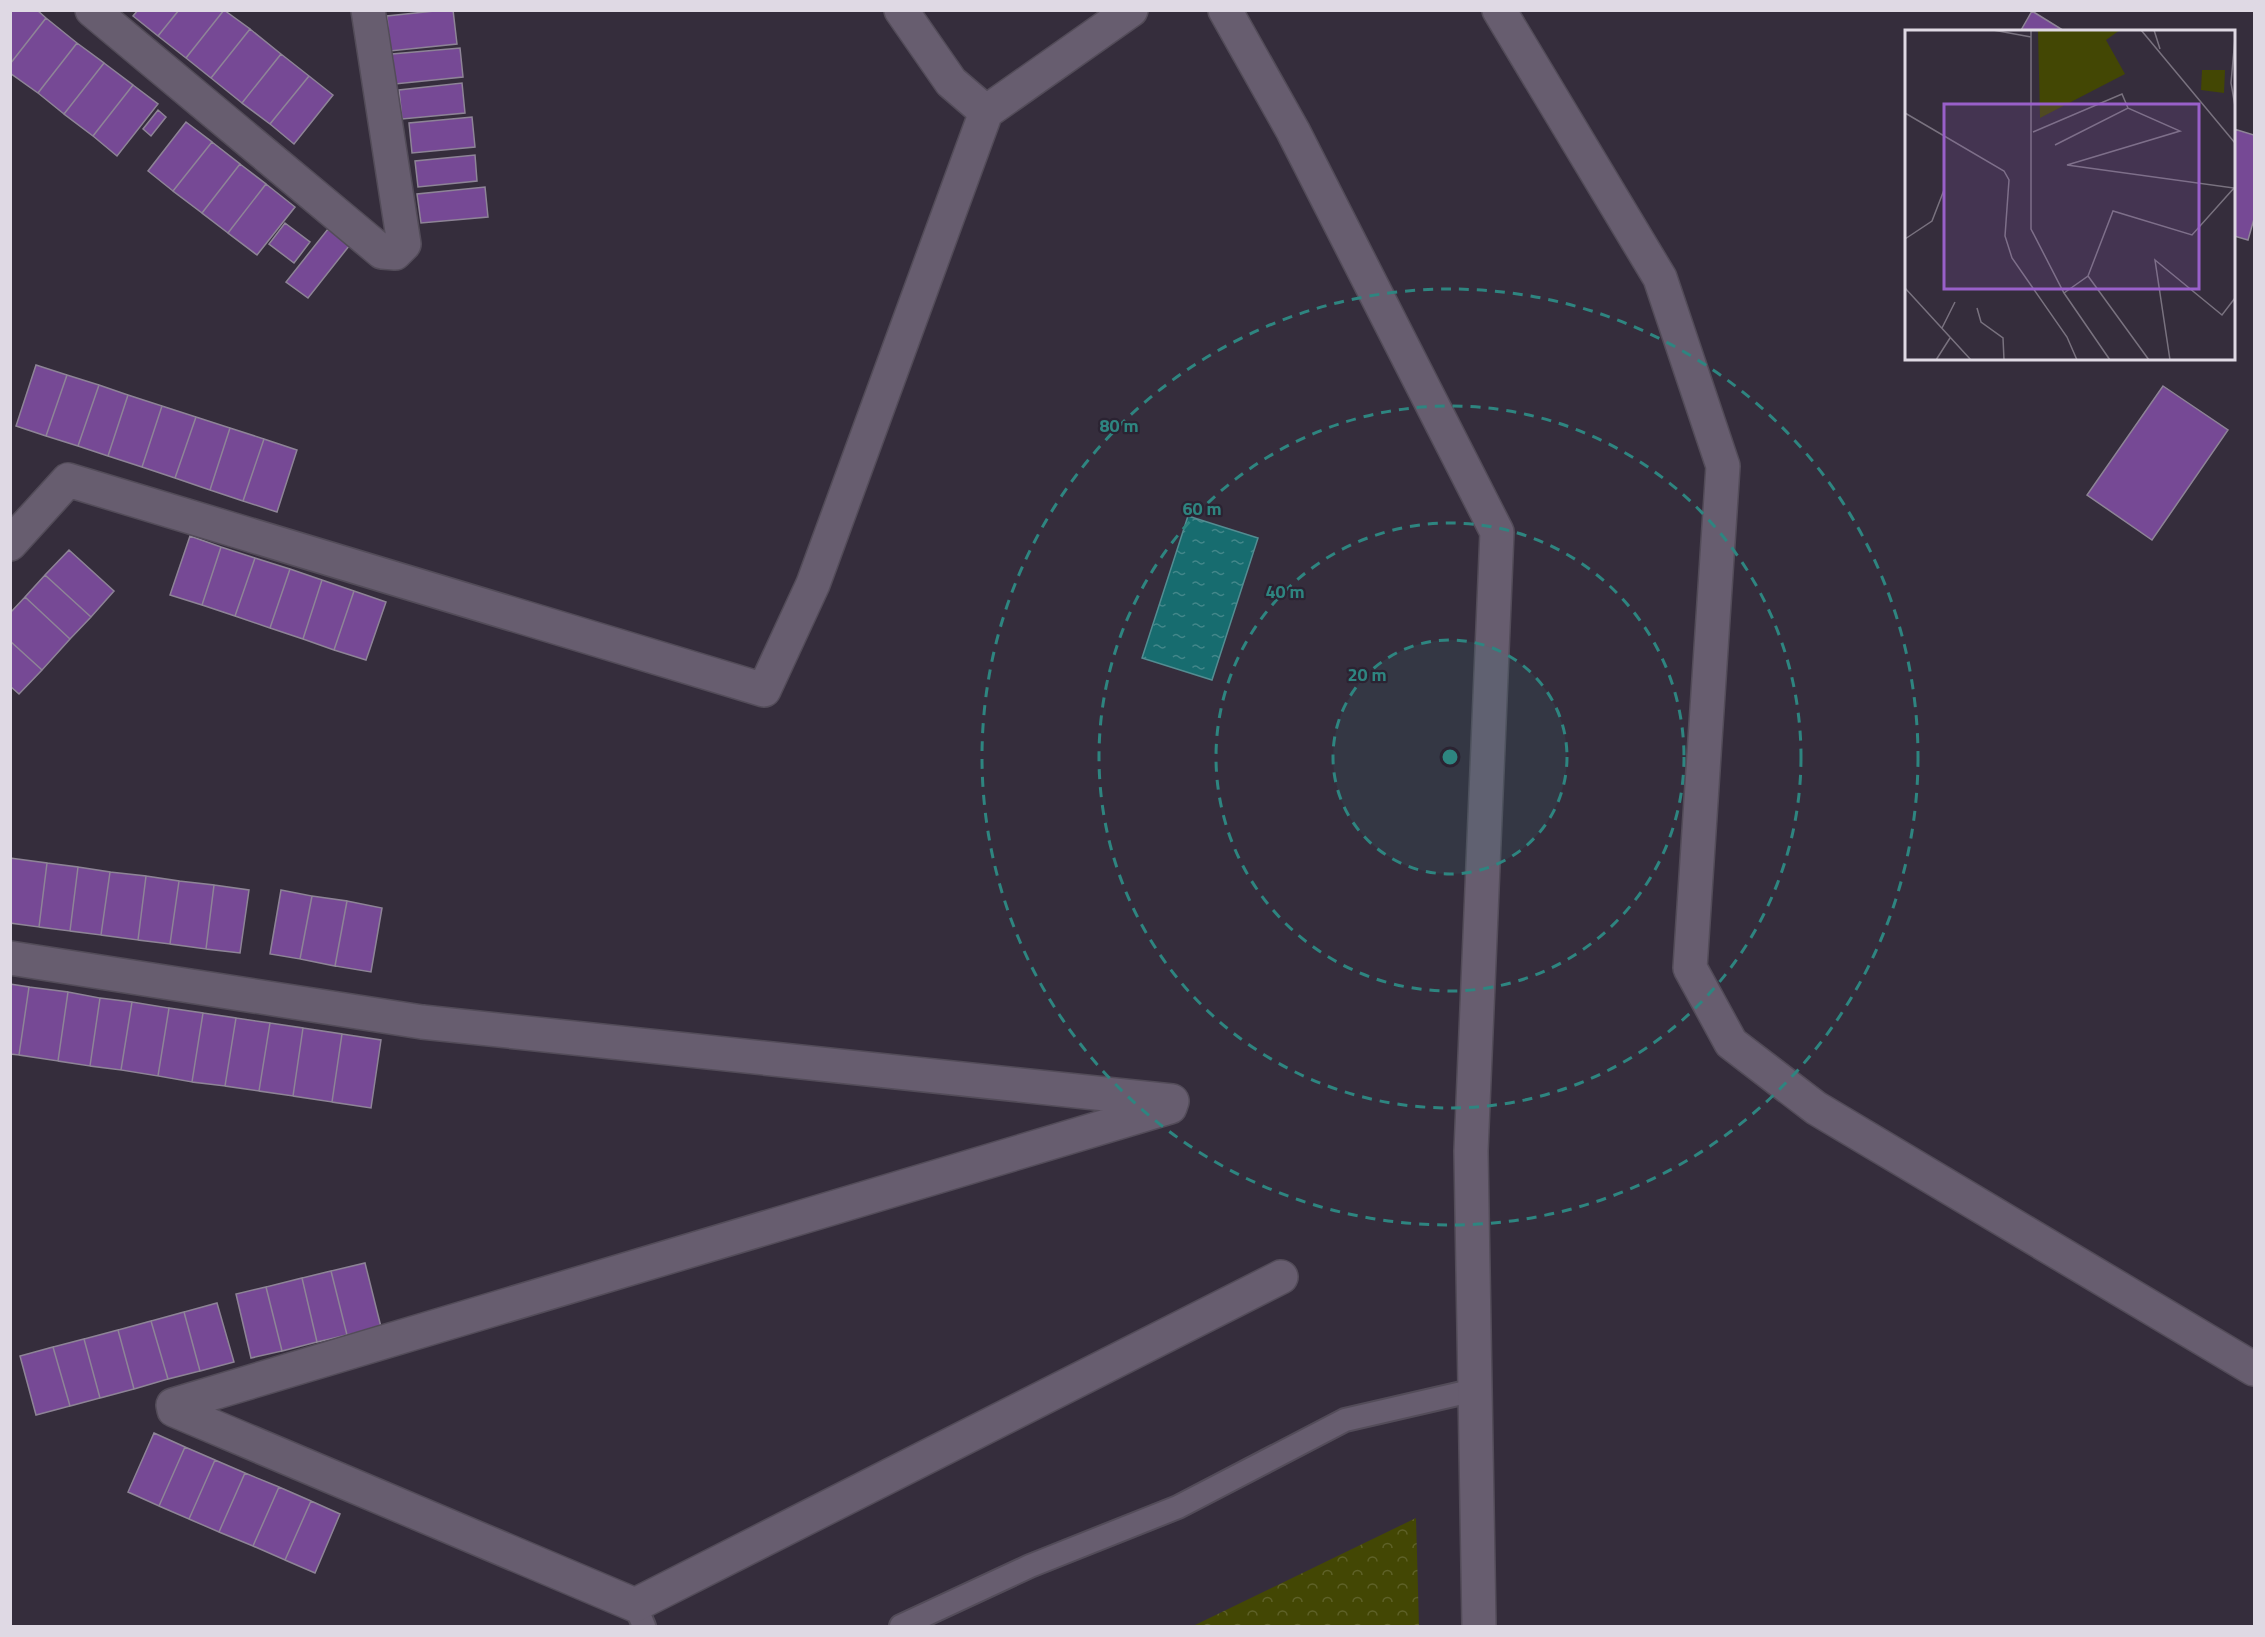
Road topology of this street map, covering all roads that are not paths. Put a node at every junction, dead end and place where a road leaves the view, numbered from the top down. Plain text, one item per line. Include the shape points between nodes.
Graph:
1 (92, 10) edge
2 (368, 10) edge
3 (901, 10) edge
4 (1131, 10) edge
5 (1225, 10) edge
6 (1498, 10) edge
7 (986, 112) junction
8 (10, 544) edge
9 (10, 958) edge
10 (1281, 1276) dead end
11 (2254, 1369) edge
12 (1475, 1390) junction
13 (639, 1616) edge
14 (901, 1626) edge
15 (1479, 1626) edge

1 - 2 street via 382,252 395,253 404,244
3 - 7 street via 951,82
4 - 7 street
5 - 12 street via 1293,131 1497,532 1471,1151
6 - 11 street via 1660,278 1723,466 1690,968 1695,978 1731,1042 1816,1107
7 - 8 street via 813,584 764,690 68,480
9 - 13 street via 422,1022 1172,1101 1170,1107 173,1405 174,1410
10 - 13 street
12 - 14 lane via 1345,1420 1178,1507 1030,1566
12 - 15 street

